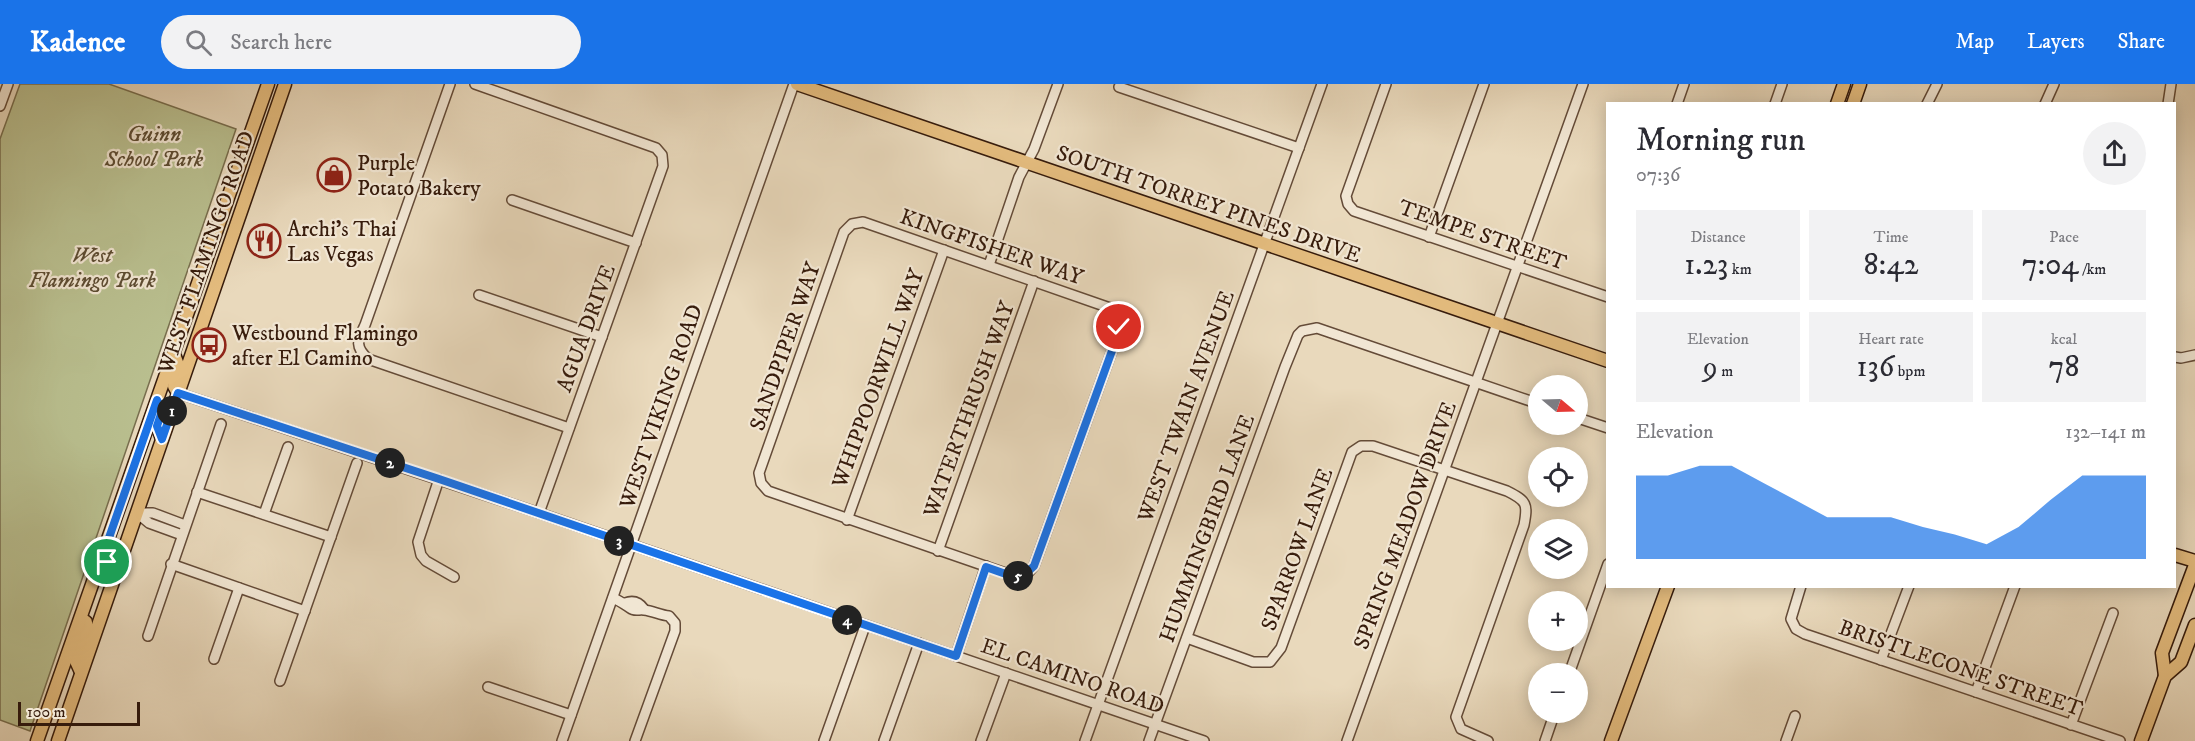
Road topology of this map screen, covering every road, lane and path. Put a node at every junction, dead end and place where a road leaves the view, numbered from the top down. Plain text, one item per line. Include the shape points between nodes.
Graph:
1 (8, 84) edge
2 (268, 84) edge
3 (285, 84) edge
4 (450, 84) edge
5 (476, 84) edge
6 (795, 84) edge
7 (1058, 84) edge
8 (1322, 84) edge
9 (1386, 84) edge
10 (1484, 84) edge
11 (1583, 84) edge
12 (1684, 84) edge
13 (1782, 84) edge
14 (1844, 84) edge
15 (1860, 84) edge
16 (1937, 84) edge
17 (2054, 84) edge
18 (2171, 84) edge
19 (1119, 87) dead end
20 (1678, 102) edge
21 (1776, 102) edge
22 (1838, 102) edge
23 (1854, 102) edge
24 (1928, 102) edge
25 (2046, 102) edge
26 (2168, 102) edge
27 (0, 106) edge
28 (1299, 148) junction
29 (242, 157) junction
30 (259, 159) junction
31 (1027, 163) junction
32 (246, 198) junction
33 (512, 200) dead end
34 (852, 224) joint
35 (1429, 237) junction
36 (636, 243) junction
37 (1264, 244) junction
38 (944, 250) junction
39 (989, 265) junction
40 (1518, 267) junction
41 (1034, 281) junction
42 (478, 296) dead end
43 (1606, 296) edge
44 (1497, 323) junction
45 (602, 337) junction
46 (174, 353) junction
47 (2195, 355) edge
48 (2176, 357) edge
49 (1606, 360) edge
50 (1475, 382) junction
51 (178, 393) junction
52 (157, 400) junction
53 (1528, 400) edge
54 (1588, 421) edge
55 (221, 424) dead end
56 (1606, 427) edge
57 (569, 428) junction
58 (162, 439) junction
59 (288, 447) dead end
60 (357, 463) dead end
61 (1444, 470) junction
62 (439, 479) junction
63 (197, 492) junction
64 (137, 513) junction
65 (540, 513) junction
66 (264, 514) junction
67 (847, 519) junction
68 (185, 525) junction
69 (182, 535) junction
70 (331, 537) junction
71 (632, 546) junction
72 (938, 551) junction
73 (103, 555) junction
74 (2176, 555) edge
75 (2195, 563) edge
76 (171, 564) junction
77 (986, 567) junction
78 (1606, 570) edge
79 (454, 576) dead end
80 (239, 588) junction
81 (1667, 588) edge
82 (1800, 588) edge
83 (1908, 588) edge
84 (2014, 588) edge
85 (613, 598) junction
86 (305, 611) junction
87 (2113, 613) dead end
88 (81, 618) junction
89 (2195, 625) edge
90 (865, 626) junction
91 (95, 631) junction
92 (148, 636) dead end
93 (1187, 638) junction
94 (919, 643) junction
95 (956, 656) junction
96 (214, 659) dead end
97 (1881, 660) junction
98 (1573, 663) edge
99 (81, 672) junction
100 (1006, 673) junction
101 (2165, 676) junction
102 (280, 681) dead end
103 (488, 687) dead end
104 (1976, 692) junction
105 (1098, 705) junction
106 (571, 715) junction
107 (1795, 716) dead end
108 (1551, 723) edge
109 (1155, 724) junction
110 (2072, 725) junction
111 (37, 741) edge
112 (58, 741) edge
113 (562, 741) edge
114 (635, 741) edge
115 (824, 741) edge
116 (884, 741) edge
117 (981, 741) edge
118 (1085, 741) edge
119 (1149, 741) edge
120 (1204, 741) edge
121 (1347, 741) edge
122 (1488, 741) edge
123 (1545, 741) edge
124 (1611, 741) edge
125 (1786, 741) edge
126 (2120, 741) edge
127 (2141, 741) edge

1 - 27 street
2 - 29 main road, WEST FLAMINGO ROAD
2 - 30 main road via 266,111 254,148
3 - 30 main road, WEST FLAMINGO ROAD
4 - 57 street via 358,341 360,351 368,359
5 - 36 street, AGUA DRIVE via 656,148 663,166
6 - 31 main road, SOUTH TORREY PINES DRIVE
6 - 71 street, WEST VIKING ROAD
7 - 31 street
8 - 28 street, WEST TWAIN AVENUE
9 - 35 street, TEMPE STREET via 1346,196 1348,204 1354,211
10 - 35 street
11 - 40 street, SPRING MEADOW DRIVE
12 - 20 street
13 - 21 street
14 - 22 main road
15 - 23 main road
16 - 24 street
17 - 25 street
18 - 26 street
19 - 28 street
28 - 37 street, WEST TWAIN AVENUE
29 - 32 main road via 248,161 244,178
29 - 46 main road, WEST FLAMINGO ROAD
30 - 32 main road, WEST FLAMINGO ROAD
31 - 37 main road, SOUTH TORREY PINES DRIVE
31 - 39 street
32 - 51 main road, WEST FLAMINGO ROAD
33 - 36 street
34 - 38 street, KINGFISHER WAY via 862,222
34 - 67 street, SANDPIPER WAY via 844,232 759,474 768,491
35 - 40 street, TEMPE STREET
36 - 45 street, AGUA DRIVE
37 - 44 main road, SOUTH TORREY PINES DRIVE
37 - 105 street, WEST TWAIN AVENUE
38 - 39 street, KINGFISHER WAY
38 - 67 street, WHIPPOORWILL WAY
39 - 41 street, KINGFISHER WAY
40 - 43 street, TEMPE STREET
40 - 44 street, SPRING MEADOW DRIVE
41 - 72 street, WATERTHRUSH WAY
41 - 77 street, KINGFISHER WAY via 1110,308 1117,315 1119,327 1034,566 1027,574 1017,576
42 - 45 street
44 - 49 main road, SOUTH TORREY PINES DRIVE
44 - 50 street, SPRING MEADOW DRIVE
45 - 57 street, AGUA DRIVE
46 - 51 main road via 178,365 174,386
46 - 52 main road, WEST FLAMINGO ROAD
47 - 48 street
50 - 53 street
50 - 61 street, SPRING MEADOW DRIVE
50 - 93 street, HUMMINGBIRD LANE via 1317,328 1302,331 1285,367
51 - 58 main road, WEST FLAMINGO ROAD
51 - 62 street, EL CAMINO ROAD
52 - 58 main road via 162,411 157,426
52 - 73 main road, WEST FLAMINGO ROAD
54 - 56 street
55 - 63 street
57 - 65 street, AGUA DRIVE
58 - 64 main road, WEST FLAMINGO ROAD
59 - 66 street
60 - 70 street
61 - 93 street, SPARROW LANE via 1372,446 1356,448 1281,648 1270,662 1253,662
61 - 121 street, SPRING MEADOW DRIVE
61 - 122 street via 1507,491 1527,508 1456,717 1461,729
62 - 65 street, EL CAMINO ROAD
62 - 79 street via 418,542 426,561
63 - 66 street
63 - 68 street
64 - 68 street via 153,513
64 - 69 street via 149,523
64 - 91 main road, WEST FLAMINGO ROAD
65 - 71 street, EL CAMINO ROAD
66 - 70 street
67 - 72 street
68 - 69 street
69 - 76 street
70 - 86 street
71 - 85 street, WEST VIKING ROAD
71 - 90 street, EL CAMINO ROAD
72 - 77 street
73 - 88 main road, WEST FLAMINGO ROAD
73 - 91 main road via 107,562 105,573 90,615
74 - 75 main road
75 - 101 main road via 2162,653
76 - 80 street
76 - 92 street
77 - 95 street
78 - 98 street
80 - 86 street
80 - 96 street
81 - 124 main road
82 - 97 street, BRISTLECONE STREET via 1793,607 1792,624 1796,629
83 - 97 street
84 - 104 street
85 - 106 street, WEST VIKING ROAD
85 - 114 street via 629,608 669,616 675,622
86 - 102 street
87 - 110 street
88 - 99 main road via 86,628 77,656
88 - 111 main road, WEST FLAMINGO ROAD
89 - 101 main road via 2181,662
90 - 94 street, EL CAMINO ROAD
90 - 115 street
91 - 99 main road, WEST FLAMINGO ROAD
93 - 109 street, HUMMINGBIRD LANE
94 - 95 street, EL CAMINO ROAD
94 - 116 street
95 - 100 street, EL CAMINO ROAD
97 - 104 street, BRISTLECONE STREET
99 - 112 main road, WEST FLAMINGO ROAD
100 - 105 street, EL CAMINO ROAD
100 - 117 street
101 - 127 main road
103 - 106 street
104 - 110 street, BRISTLECONE STREET
105 - 109 street, EL CAMINO ROAD
105 - 118 street, WEST TWAIN AVENUE
106 - 113 street, WEST VIKING ROAD
107 - 125 street
108 - 123 street
109 - 119 street, HUMMINGBIRD LANE
109 - 120 street, EL CAMINO ROAD
110 - 126 street, BRISTLECONE STREET

